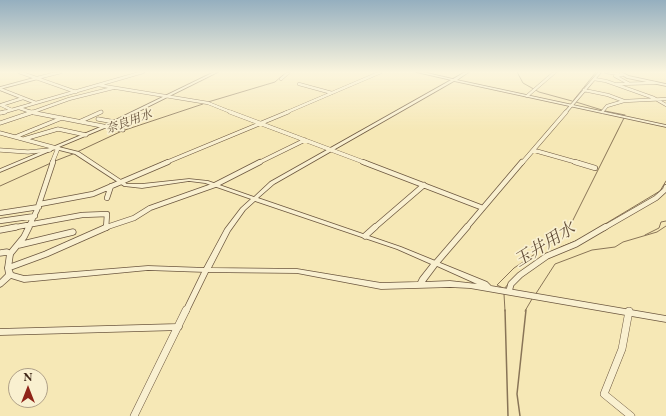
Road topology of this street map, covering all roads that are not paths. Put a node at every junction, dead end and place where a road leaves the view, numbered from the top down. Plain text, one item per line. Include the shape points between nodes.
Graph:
1 (100, 91) edge
2 (137, 91) edge
3 (177, 91) edge
4 (326, 91) edge
5 (336, 91) edge
6 (434, 91) edge
7 (506, 91) edge
8 (532, 91) edge
9 (583, 91) edge
10 (592, 91) edge
11 (635, 91) edge
12 (8, 92) joint
13 (76, 92) edge
14 (332, 93) junction
15 (0, 94) edge
16 (168, 96) junction
17 (527, 96) junction
18 (23, 98) junction
19 (654, 98) junction
20 (666, 99) edge
21 (624, 101) junction
22 (36, 103) junction
23 (666, 105) edge
24 (571, 106) junction
25 (19, 108) junction
26 (12, 110) junction
27 (602, 111) junction
28 (31, 112) junction
29 (101, 112) dead end
30 (0, 114) edge
31 (62, 118) junction
32 (98, 119) dead end
33 (81, 121) junction
34 (115, 122) junction
35 (0, 123) edge
36 (261, 123) junction
37 (106, 126) junction
38 (666, 126) edge
39 (123, 130) dead end
40 (0, 133) edge
41 (8, 135) junction
42 (86, 135) junction
43 (15, 137) junction
44 (0, 138) edge
45 (24, 139) junction
46 (305, 140) junction
47 (57, 148) junction
48 (0, 150) edge
49 (50, 150) junction
50 (332, 150) junction
51 (533, 150) junction
52 (595, 168) dead end
53 (0, 171) edge
54 (120, 182) junction
55 (215, 185) junction
56 (424, 185) junction
57 (111, 186) junction
58 (666, 187) edge
59 (107, 198) dead end
60 (253, 198) junction
61 (39, 206) junction
62 (484, 208) junction
63 (0, 213) edge
64 (35, 216) junction
65 (0, 221) edge
66 (30, 225) junction
67 (106, 228) junction
68 (0, 230) edge
69 (73, 232) dead end
70 (365, 236) junction
71 (19, 244) junction
72 (0, 253) edge
73 (10, 254) junction
74 (436, 263) junction
75 (8, 268) junction
76 (206, 270) junction
77 (10, 275) junction
78 (0, 284) edge
79 (420, 285) junction
80 (488, 288) junction
81 (508, 291) junction
82 (629, 311) junction
83 (666, 318) edge
84 (178, 327) junction
85 (0, 332) edge
86 (134, 416) edge
87 (630, 416) edge

1 - 28 street
2 - 16 street
3 - 16 street
4 - 14 street
5 - 14 street
6 - 50 street
7 - 17 street
8 - 17 street
9 - 24 street
10 - 21 street via 608,94
11 - 19 street
12 - 15 street
12 - 18 street
13 - 22 street
14 - 36 street
16 - 34 street
16 - 36 street via 205,102
17 - 24 street
18 - 22 street
18 - 26 street via 1,104
19 - 20 street
19 - 21 street
19 - 23 street
21 - 27 street via 607,106
22 - 25 street
24 - 27 street
24 - 51 street
25 - 26 street
25 - 28 street
26 - 30 street
27 - 38 street
28 - 31 street
28 - 35 street
29 - 33 street
31 - 33 street
31 - 43 street
32 - 34 street
33 - 37 street
34 - 37 street
36 - 46 street
36 - 54 street
37 - 39 street
37 - 42 street
40 - 41 street
41 - 43 street
41 - 44 street
42 - 45 street via 58,129
42 - 47 street
43 - 45 street
45 - 47 street
46 - 50 street
46 - 55 street
47 - 49 street
47 - 54 street via 76,152
47 - 61 street
48 - 49 street
49 - 53 street
50 - 56 street
50 - 60 street via 272,183
51 - 52 street
51 - 62 street
54 - 55 street via 142,186 200,180
54 - 57 street
55 - 60 street
55 - 67 street via 150,208 134,218
56 - 62 street
56 - 70 street
57 - 59 street
57 - 61 street via 93,194
58 - 81 street via 656,198 576,244 547,256 520,275
60 - 70 street
60 - 76 street via 227,230
61 - 63 street
61 - 64 street
62 - 74 street
64 - 65 street
64 - 66 street
66 - 67 street via 82,215 107,214
66 - 68 street
66 - 71 street
67 - 75 street
69 - 71 street
70 - 74 street
71 - 73 street
72 - 73 street
73 - 75 street
74 - 79 street
74 - 80 street via 486,284
75 - 77 street
76 - 77 street via 148,268 24,279
76 - 79 street via 297,271 381,286
76 - 84 street
77 - 78 street
79 - 80 street via 450,284
80 - 81 street
81 - 82 street
82 - 83 street
82 - 87 street via 622,349 604,394
84 - 85 street
84 - 86 street

